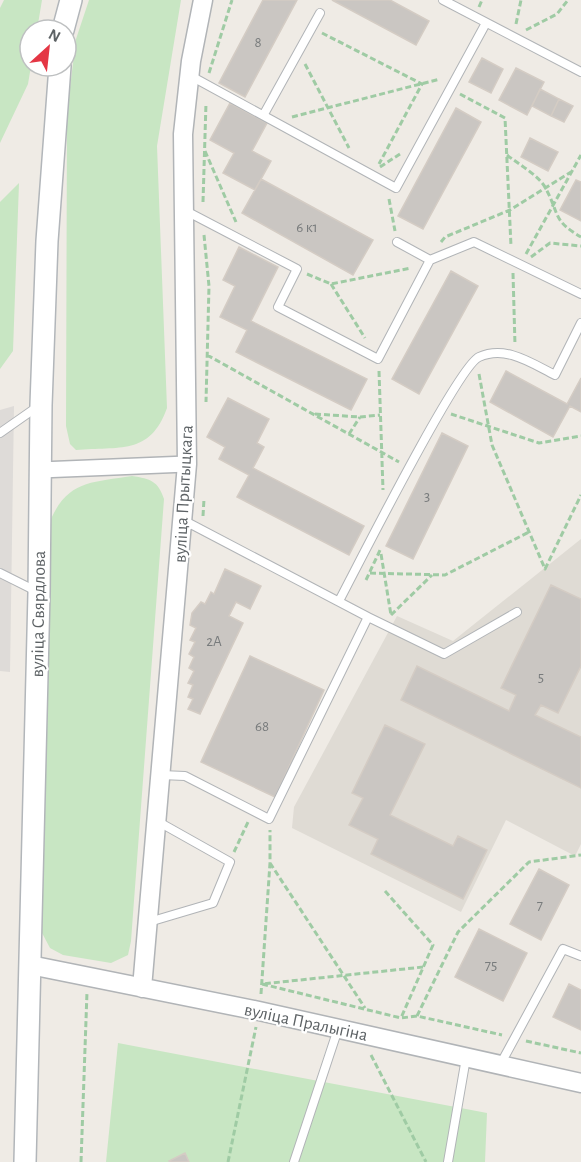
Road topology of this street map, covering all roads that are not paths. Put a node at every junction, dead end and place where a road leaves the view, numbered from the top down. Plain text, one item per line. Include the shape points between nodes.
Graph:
1 (71, 0) edge
2 (203, 0) edge
3 (442, 0) edge
4 (320, 13) dead end
5 (66, 18) edge
6 (486, 23) junction
7 (581, 72) edge
8 (189, 75) junction
9 (59, 78) edge
10 (264, 114) junction
11 (184, 211) junction
12 (397, 242) road end
13 (429, 262) junction
14 (581, 294) edge
15 (581, 323) edge
16 (40, 405) junction
17 (0, 433) edge
18 (187, 465) junction
19 (40, 470) junction
20 (183, 520) junction
21 (2, 574) edge
22 (39, 593) junction
23 (339, 601) junction
24 (518, 612) dead end
25 (368, 616) junction
26 (162, 775) junction
27 (158, 821) junction
28 (149, 922) junction
29 (581, 956) edge
30 (30, 965) junction
31 (142, 988) junction
32 (338, 1029) junction
33 (466, 1058) junction
34 (500, 1065) junction
35 (581, 1083) edge
36 (25, 1162) edge
37 (294, 1162) edge
38 (448, 1162) edge

1 - 5 main road
2 - 8 street, вуліца Прытыцкага
3 - 6 lane
4 - 10 lane
6 - 7 lane
6 - 10 lane via 396,188
8 - 10 lane
8 - 11 street, вуліца Прытыцкага via 183,134
9 - 16 main road, вуліца Свярдлова
11 - 13 lane via 297,269 278,307 378,359
11 - 18 street, вуліца Прытыцкага
12 - 13 lane
13 - 14 lane via 474,242
15 - 23 lane via 555,375 496,351 476,358 441,410
16 - 17 lane
16 - 19 main road, вуліца Свярдлова
18 - 19 street
18 - 20 street, вуліца Прытыцкага
19 - 22 main road, вуліца Свярдлова
20 - 23 lane
20 - 26 street, вуліца Прытыцкага
21 - 22 lane
22 - 30 main road, вуліца Свярдлова
23 - 25 lane
24 - 25 lane via 444,654
25 - 26 lane via 269,819 185,776
26 - 27 street, вуліца Прытыцкага
27 - 28 street, вуліца Прытыцкага
27 - 28 lane via 230,862 213,903
28 - 31 street, вуліца Прытыцкага
29 - 34 lane via 563,949
30 - 31 street, вуліца Пралыгіна
30 - 36 main road, вуліца Свярдлова
31 - 32 street, вуліца Пралыгіна
32 - 33 street, вуліца Пралыгіна
32 - 37 lane
33 - 34 street, вуліца Пралыгіна
33 - 38 lane
34 - 35 street, вуліца Пралыгіна

